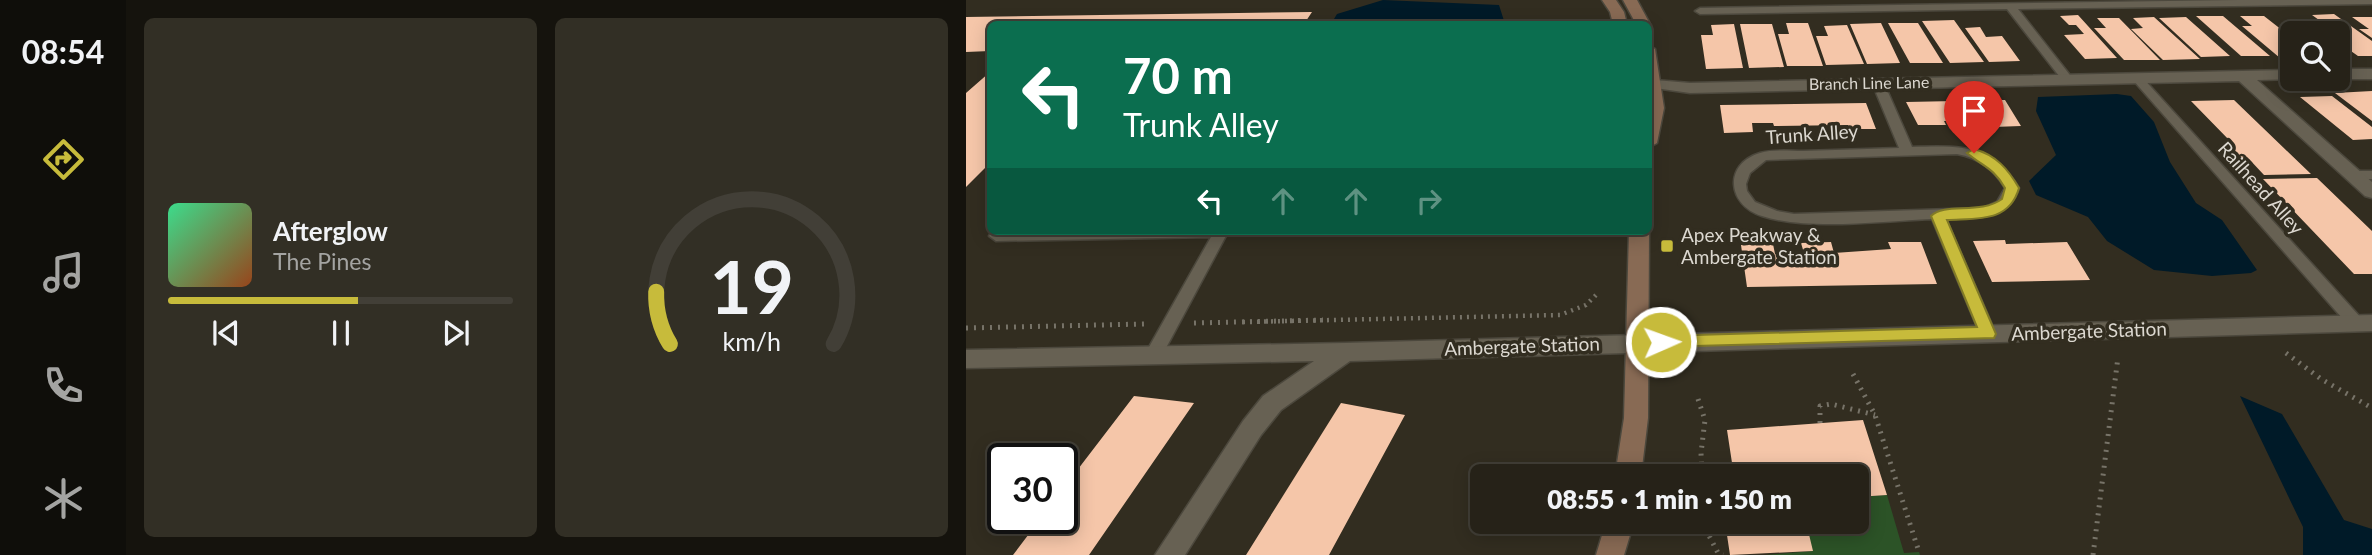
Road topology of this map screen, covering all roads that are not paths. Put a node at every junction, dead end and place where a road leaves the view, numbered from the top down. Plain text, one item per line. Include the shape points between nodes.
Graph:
1 (1609, 0) edge
2 (1630, 0) edge
3 (2372, 1) edge
4 (2010, 6) junction
5 (1700, 11) dead end
6 (1619, 21) edge
7 (1641, 21) edge
8 (1652, 70) edge
9 (2350, 74) edge
10 (2372, 74) edge
11 (2280, 75) edge
12 (2244, 76) junction
13 (2137, 78) junction
14 (2067, 79) junction
15 (1878, 83) junction
16 (1655, 85) junction
17 (1652, 134) edge
18 (1907, 151) junction
19 (2353, 175) junction
20 (2372, 175) edge
21 (2372, 192) edge
22 (1938, 216) junction
23 (1052, 235) edge
24 (1219, 235) edge
25 (1639, 235) edge
26 (996, 236) dead end
27 (2364, 323) edge
28 (1988, 334) junction
29 (1639, 343) junction
30 (1345, 352) junction
31 (1153, 356) junction
32 (966, 359) edge
33 (1630, 464) edge
34 (1616, 534) edge
35 (1169, 555) edge
36 (1610, 555) edge

1 - 6 main road
2 - 7 main road
3 - 4 lane
4 - 5 lane
4 - 14 lane
8 - 16 main road
9 - 10 street
11 - 12 street, Branch Line Lane
12 - 13 street, Branch Line Lane
12 - 19 street
13 - 14 street, Branch Line Lane
13 - 27 lane, Railhead Alley
14 - 15 street, Branch Line Lane
15 - 16 street, Branch Line Lane
15 - 18 lane
16 - 17 main road
18 - 22 lane, Trunk Alley via 1974,153 2004,173 2012,188 2008,201 1998,209
18 - 22 lane, Trunk Alley via 1763,156 1749,163 1740,175 1740,185 1751,205 1794,219
19 - 20 lane
19 - 21 street
22 - 28 lane
23 - 26 lane
24 - 31 lane
25 - 29 main road
27 - 28 street, Ambergate Station
28 - 29 street, Ambergate Station
29 - 30 street, Ambergate Station
29 - 33 main road
30 - 31 street, Ambergate Station
30 - 35 street via 1272,403
31 - 32 street, Ambergate Station
34 - 36 main road

